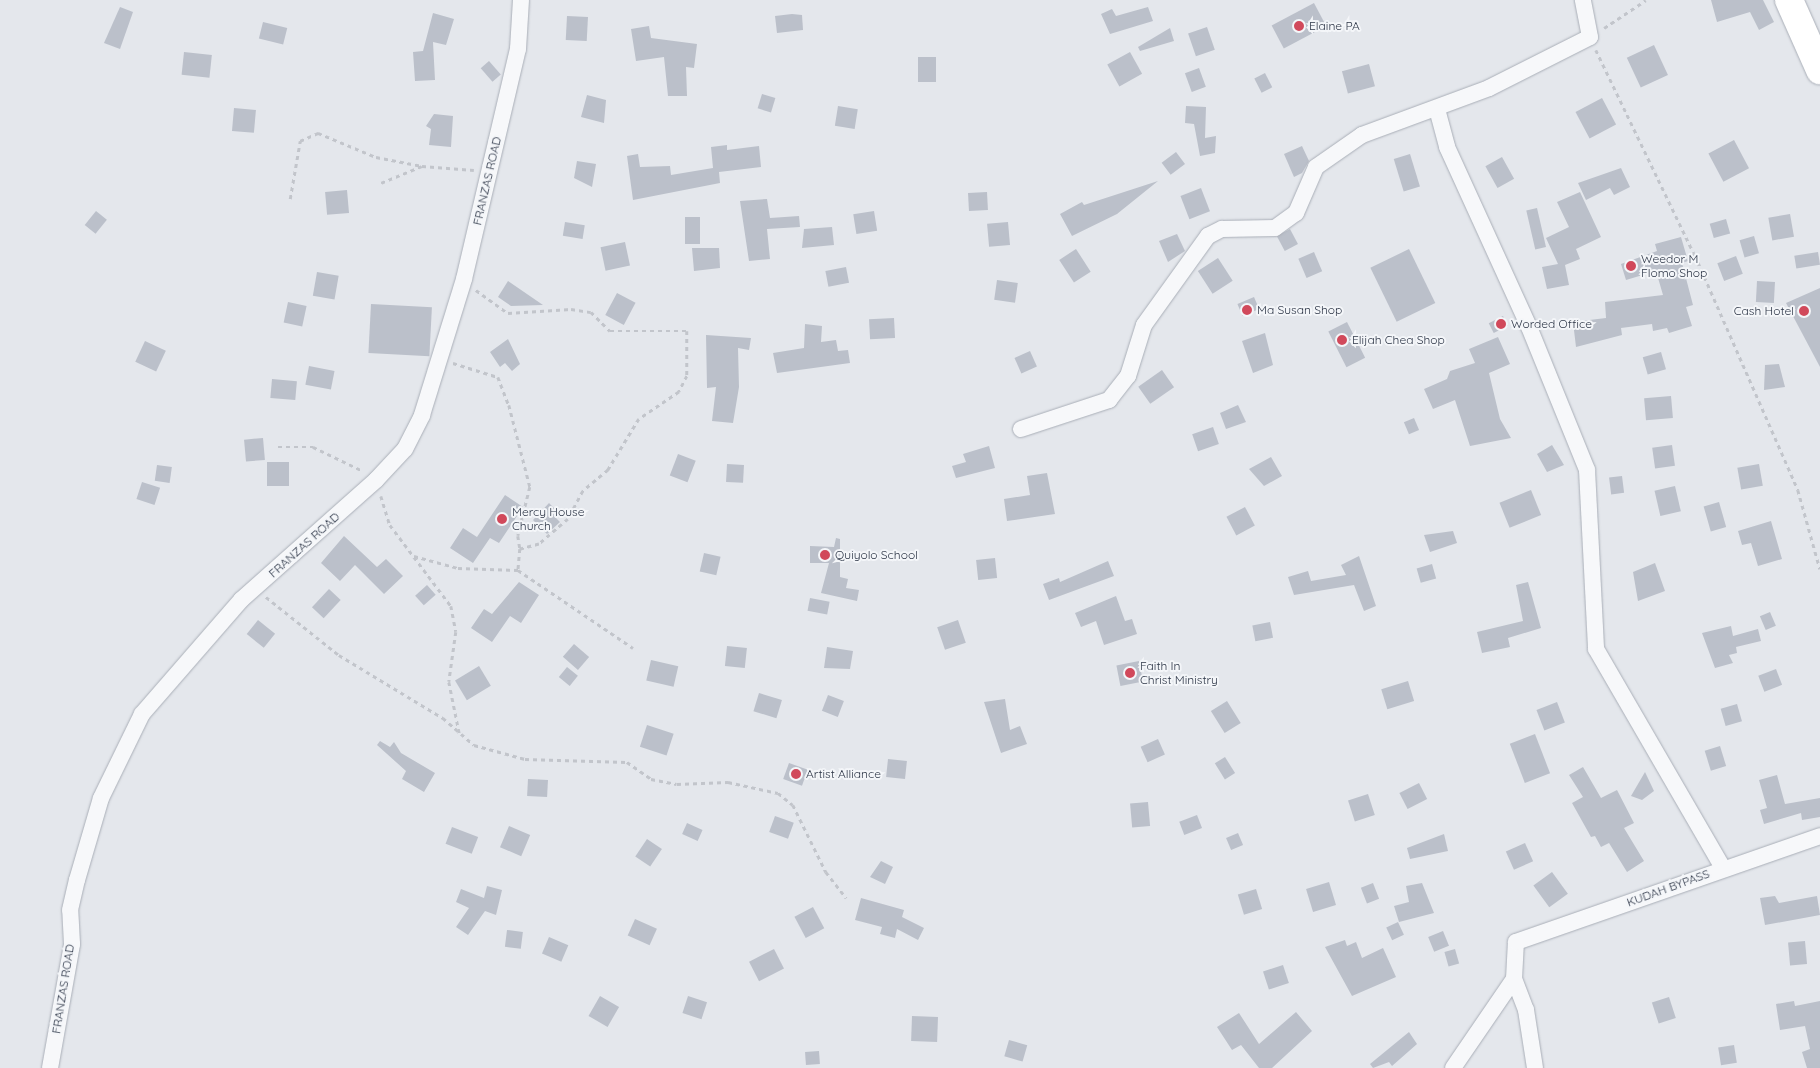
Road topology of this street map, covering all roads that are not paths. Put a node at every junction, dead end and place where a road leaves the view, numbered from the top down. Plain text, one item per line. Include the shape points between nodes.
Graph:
1 (521, 0) edge
2 (1583, 0) edge
3 (1789, 0) edge
4 (1820, 70) edge
5 (1437, 109) junction
6 (1021, 429) dead end
7 (1820, 836) edge
8 (1724, 868) junction
9 (1514, 979) junction
10 (50, 1068) edge
11 (1453, 1068) edge
12 (1534, 1068) edge

1 - 10 street, FRANZAS ROAD via 518,50 464,279 443,357 405,449 376,480 256,588 142,714 101,798 70,910 72,944
2 - 5 street via 1590,37
3 - 4 highway
5 - 6 street via 1362,135 1316,167 1296,213 1275,228 1222,229 1208,236 1144,325 1128,376 1109,400
5 - 8 street via 1447,148 1529,327 1587,470 1596,649
7 - 8 street, KUDAH BYPASS
8 - 9 street, KUDAH BYPASS via 1516,942
9 - 11 street
9 - 12 street via 1526,1010

